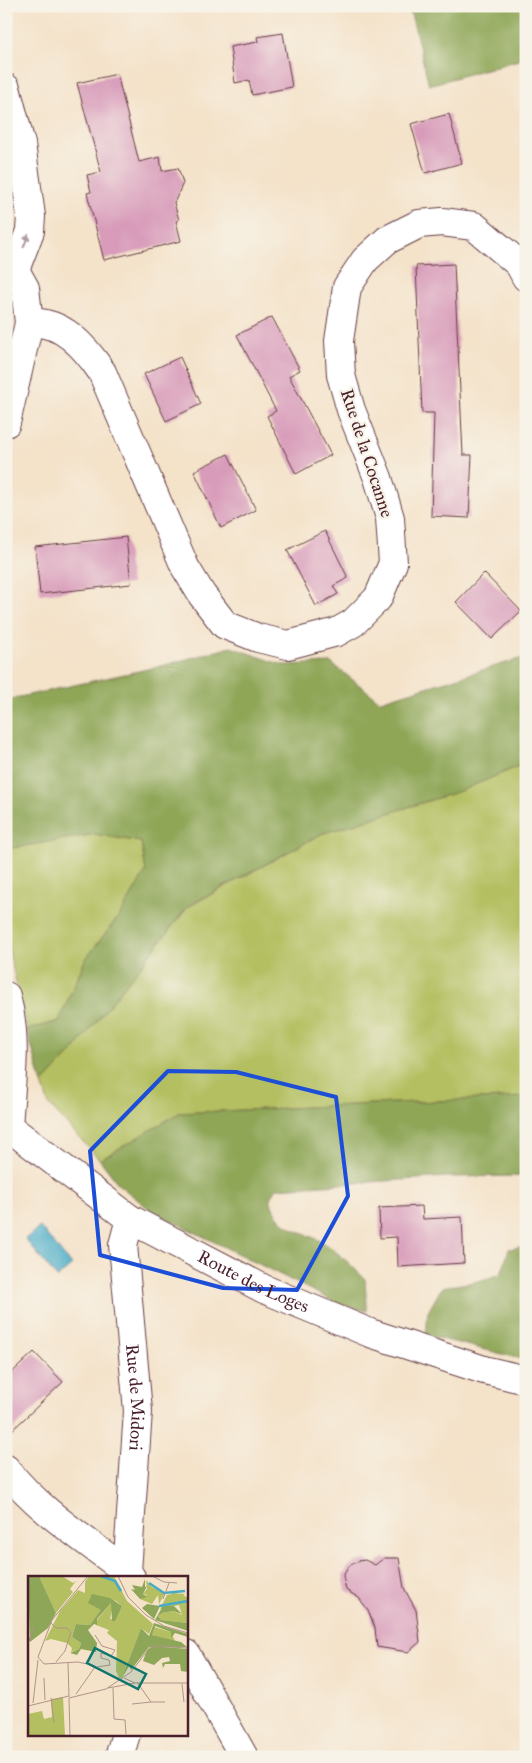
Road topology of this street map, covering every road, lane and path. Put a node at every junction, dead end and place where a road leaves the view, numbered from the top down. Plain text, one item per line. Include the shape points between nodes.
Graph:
1 (6, 88) edge
2 (11, 268) edge
3 (526, 277) edge
4 (29, 323) junction
5 (6, 423) edge
6 (6, 996) edge
7 (7, 1126) edge
8 (130, 1219) junction
9 (526, 1380) edge
10 (6, 1469) edge
11 (129, 1574) edge
12 (188, 1658) edge
13 (125, 1736) edge
14 (119, 1757) edge
15 (244, 1757) edge

2 -> 1 street via 30,231 31,216 21,144
2 - 4 street via 25,288
3 - 4 street, Rue de la Cocanne via 519,264 474,226 442,222 419,224 387,240 365,260 347,287 339,341 341,375 390,518 393,563 378,598 353,623 337,632 288,645 225,625 185,567 102,372 87,350 63,330
4 - 5 street
6 - 7 street via 12,1014 14,1049
7 - 8 street, Route des Loges
8 - 9 street, Route des Loges via 264,1289 370,1333 484,1370
8 - 11 street, Rue de Midori via 123,1245 138,1411
10 - 11 street via 23,1491 72,1533
12 - 15 street
13 - 14 street

